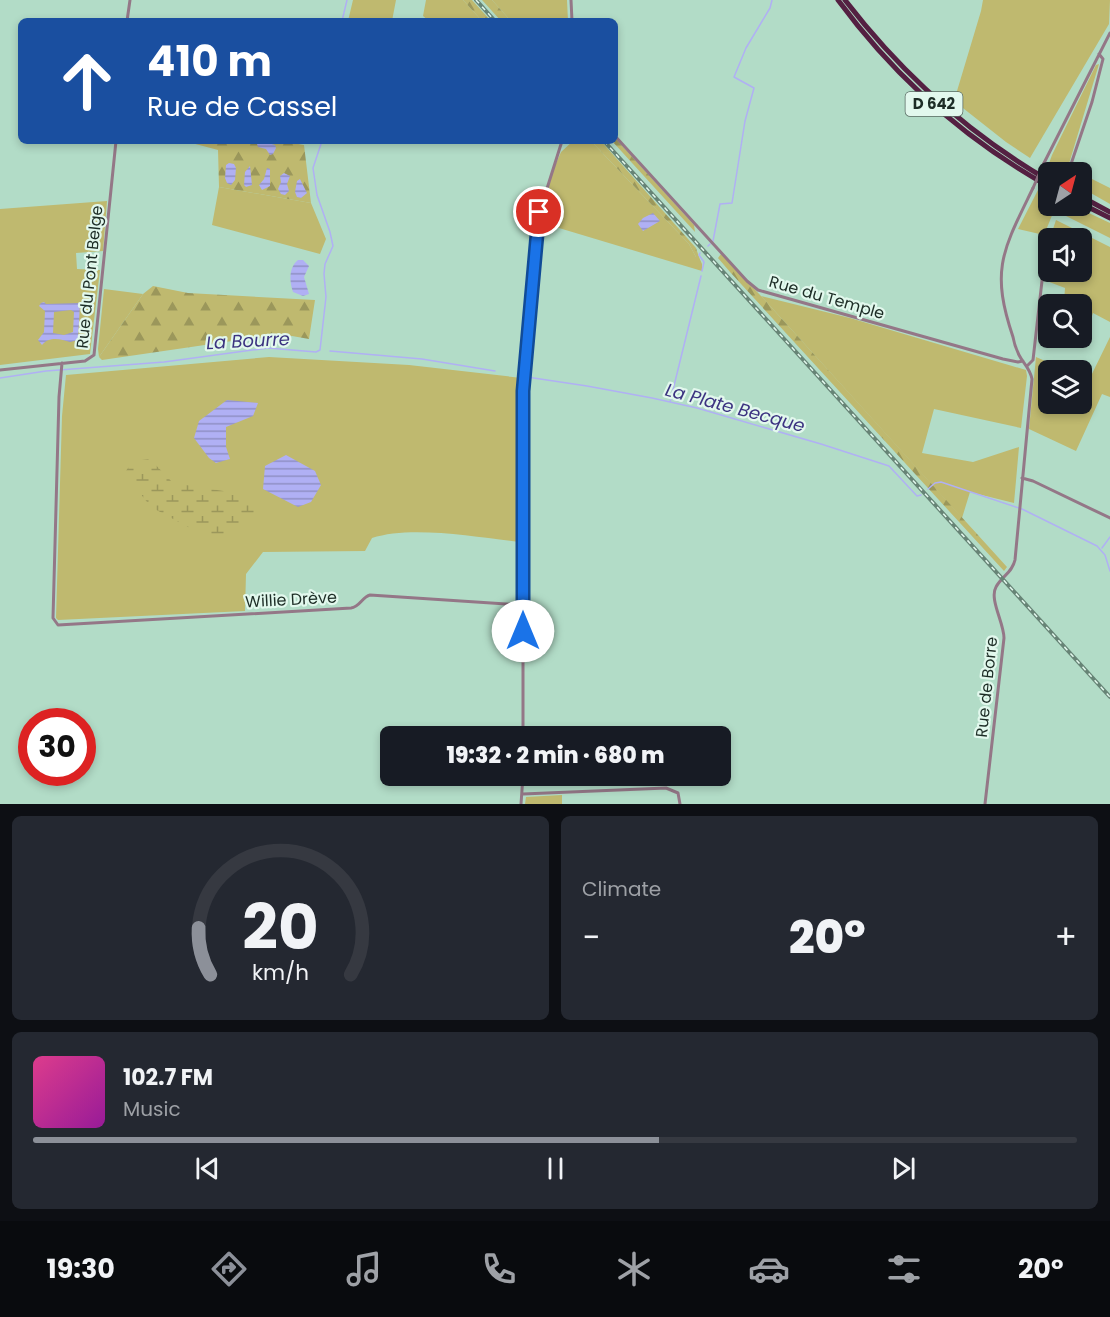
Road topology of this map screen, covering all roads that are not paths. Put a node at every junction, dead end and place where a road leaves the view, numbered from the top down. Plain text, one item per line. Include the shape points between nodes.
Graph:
1 (130, 0) edge
2 (571, 0) edge
3 (838, 0) edge
4 (845, 0) edge
5 (127, 18) edge
6 (572, 18) edge
7 (1110, 33) edge
8 (1099, 54) junction
9 (618, 139) edge
10 (116, 144) edge
11 (561, 144) edge
12 (1072, 162) edge
13 (1038, 173) edge
14 (1038, 180) edge
15 (1092, 202) edge
16 (1092, 209) edge
17 (1110, 212) edge
18 (1110, 218) edge
19 (1042, 282) edge
20 (1023, 361) junction
21 (62, 365) junction
22 (1027, 366) junction
23 (0, 370) edge
24 (1021, 477) junction
25 (1110, 518) edge
26 (523, 605) junction
27 (523, 726) edge
28 (523, 786) edge
29 (523, 794) junction
30 (521, 804) edge
31 (680, 804) edge
32 (985, 804) edge

1 - 5 street
2 - 6 street
3 - 14 highway, D 642 via 884,56 936,106 986,146
4 - 13 highway, D 642 via 895,59 941,103
7 - 8 street
8 - 12 street via 1103,59 1096,88
8 - 20 street, bridge via 1009,238 1001,290 1004,311
9 - 20 street, Rue du Temple via 756,289 1003,359
10 - 21 street, Rue du Pont Belge via 95,352 88,361
11 - 26 street via 538,217 524,377
15 - 17 highway
16 - 18 highway
19 - 22 street via 1034,360
20 - 22 street
21 - 23 street, Rue du Pont Belge
21 - 26 street, Willie Drève via 56,623 351,608 370,595
22 - 24 street, Rue de Borre via 1032,379
24 - 25 street
24 - 32 street, Rue de Borre via 1014,566 994,592 1004,638
26 - 27 street
28 - 29 street
29 - 30 street
29 - 31 street via 668,788 678,793

